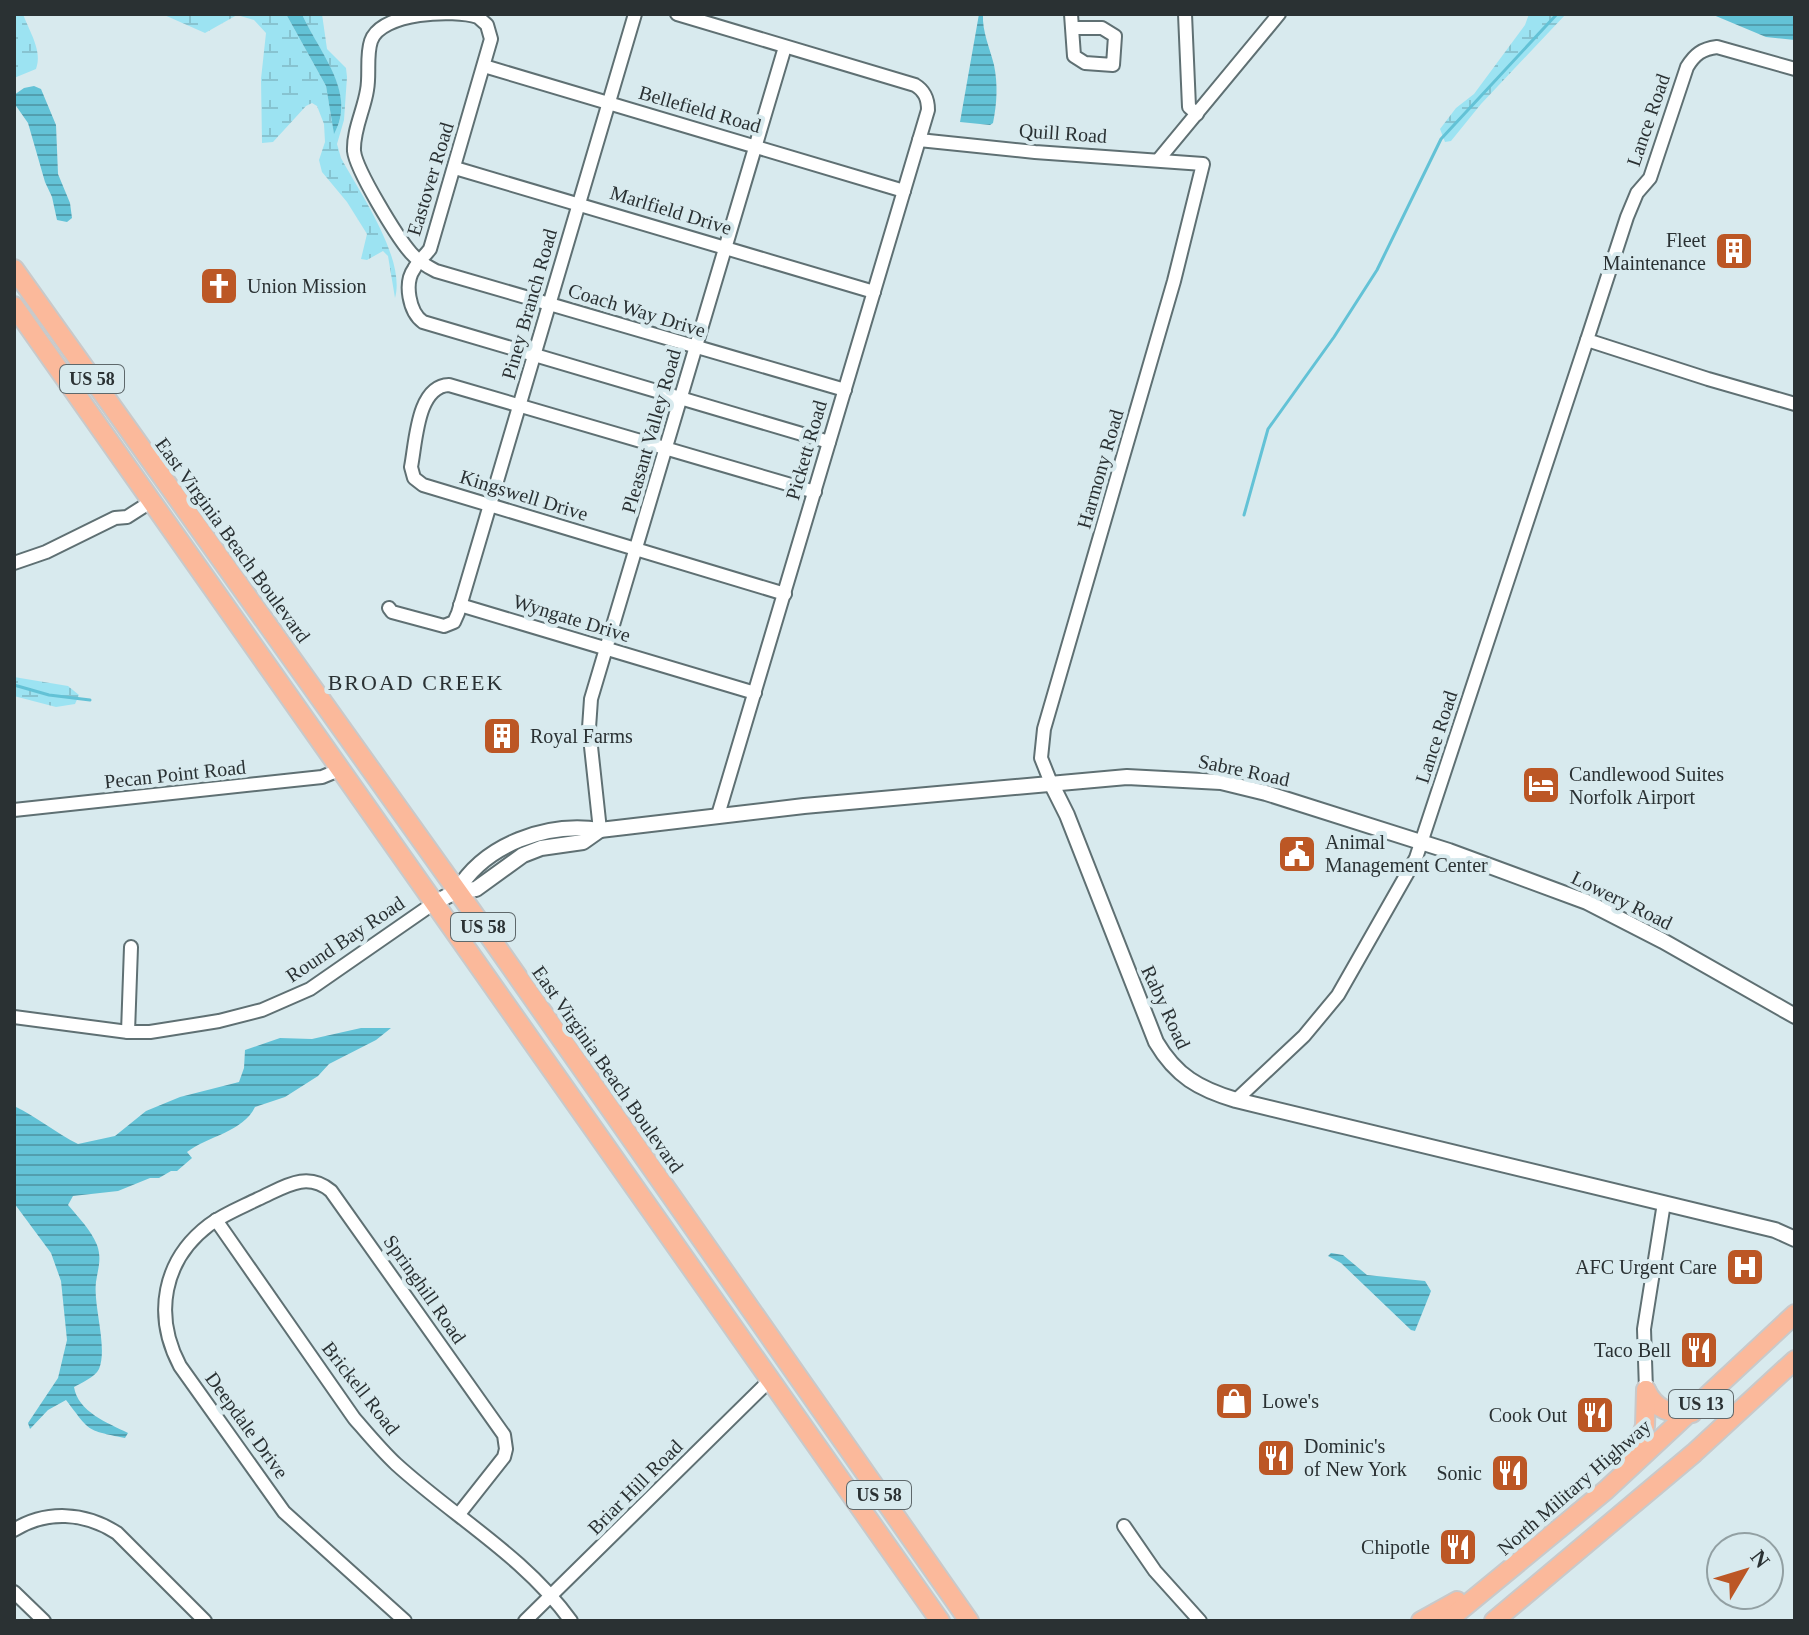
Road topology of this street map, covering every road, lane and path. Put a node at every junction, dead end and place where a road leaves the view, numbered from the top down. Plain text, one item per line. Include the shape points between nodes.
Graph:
1 (635, 14) edge
2 (677, 14) edge
3 (1071, 14) edge
4 (1185, 14) edge
5 (1279, 14) edge
6 (1072, 28) dead end
7 (785, 47) junction
8 (484, 66) junction
9 (1795, 69) edge
10 (608, 103) junction
11 (1197, 114) junction
12 (919, 140) junction
13 (755, 147) junction
14 (1159, 159) junction
15 (1203, 164) joint
16 (455, 168) junction
17 (904, 191) junction
18 (579, 204) junction
19 (725, 247) junction
20 (420, 262) junction
21 (14, 269) edge
22 (874, 292) junction
23 (549, 304) junction
24 (14, 306) edge
25 (1587, 340) junction
26 (695, 348) junction
27 (535, 355) junction
28 (845, 390) junction
29 (681, 399) junction
30 (1795, 404) edge
31 (520, 405) junction
32 (829, 442) junction
33 (666, 449) junction
34 (815, 492) junction
35 (152, 501) junction
36 (489, 505) junction
37 (637, 550) junction
38 (14, 563) edge
39 (785, 594) junction
40 (460, 605) junction
41 (389, 608) dead end
42 (607, 649) junction
43 (755, 693) junction
44 (339, 770) junction
45 (1051, 783) junction
46 (14, 810) edge
47 (718, 815) junction
48 (600, 830) junction
49 (1422, 842) junction
50 (457, 891) junction
51 (434, 903) junction
52 (131, 947) dead end
53 (1795, 1016) edge
54 (14, 1017) edge
55 (128, 1032) junction
56 (1236, 1100) junction
57 (1664, 1203) junction
58 (216, 1220) junction
59 (1795, 1239) edge
60 (1795, 1314) edge
61 (1795, 1360) edge
62 (771, 1379) junction
63 (1646, 1390) junction
64 (1692, 1413) junction
65 (1630, 1469) junction
66 (459, 1514) junction
67 (1124, 1526) dead end
68 (14, 1530) edge
69 (1512, 1570) junction
70 (1536, 1587) junction
71 (14, 1592) edge
72 (552, 1596) junction
73 (44, 1621) edge
74 (205, 1621) edge
75 (405, 1621) edge
76 (525, 1621) edge
77 (571, 1621) edge
78 (940, 1621) edge
79 (969, 1621) edge
80 (1200, 1621) edge
81 (1421, 1621) edge
82 (1447, 1621) edge
83 (1494, 1621) edge
84 (1515, 1621) edge

1 - 10 street, Piney Branch Road
2 - 7 street
3 - 6 street
4 - 11 street via 1189,107
5 - 11 street
7 - 12 street, Pickett Road via 915,85 926,95 928,110
7 - 13 street, Pleasant Valley Road
8 - 10 street, Bellefield Road
8 - 16 street, Eastover Road
8 - 20 street, Eastover Road via 490,32 483,20 471,15 400,18 381,27 371,42 355,158
9 - 25 street, Lance Road via 1717,47 1693,58 1650,178 1629,213
10 - 13 street, Bellefield Road
10 - 18 street, Piney Branch Road
11 - 14 street
12 - 14 street, Quill Road
12 - 17 street, Pickett Road
13 - 17 street, Bellefield Road
13 - 19 street, Pleasant Valley Road
14 - 15 street, Quill Road
15 - 45 street, Harmony Road via 1044,729 1041,758
16 - 18 street, Marlfield Drive
16 - 20 street, Eastover Road via 430,249
17 - 22 street, Pickett Road
18 - 19 street, Marlfield Drive
18 - 23 street, Piney Branch Road
19 - 22 street, Marlfield Drive
19 - 26 street, Pleasant Valley Road
20 - 23 street, Coach Way Drive
20 - 27 street, Eastover Road via 409,281 417,318
21 - 50 main road, East Virginia Beach Boulevard / US 58
22 - 28 street, Pickett Road
23 - 26 street, Coach Way Drive
23 - 27 street, Piney Branch Road
24 - 35 main road, East Virginia Beach Boulevard / US 58
25 - 30 street
25 - 49 street, Lance Road
26 - 28 street, Coach Way Drive
26 - 29 street, Pleasant Valley Road
27 - 29 street
27 - 31 street, Piney Branch Road
28 - 32 street, Pickett Road
29 - 32 street
29 - 33 street, Pleasant Valley Road
31 - 33 street
31 - 36 street, Piney Branch Road
31 - 36 street, Kingswell Drive via 449,385 434,388 425,399 411,471 418,482
32 - 34 street, Pickett Road
33 - 34 street
33 - 37 street, Pleasant Valley Road
34 - 39 street, Pickett Road
35 - 38 street via 127,517
35 - 44 main road, East Virginia Beach Boulevard / US 58
36 - 37 street, Kingswell Drive
36 - 40 street, Piney Branch Road
37 - 39 street, Kingswell Drive
37 - 42 street, Pleasant Valley Road
39 - 43 street, Pickett Road
40 - 41 street via 454,622 444,626
40 - 42 street, Wyngate Drive
42 - 43 street, Wyngate Drive
42 - 48 street, Pleasant Valley Road via 589,710
43 - 47 street, Pickett Road
44 - 46 street, Pecan Point Road via 320,778
44 - 51 main road, East Virginia Beach Boulevard / US 58
45 - 47 street
45 - 49 street, Sabre Road via 1127,777 1221,782
45 - 56 street, Raby Road via 1160,1050 1187,1080
47 - 48 street
48 - 50 street via 583,842 523,855 476,889
49 - 53 street, Lowery Road via 1587,902
49 - 56 street, Lance Road via 1338,995 1304,1036
50 - 51 street, Round Bay Road
50 - 79 main road, East Virginia Beach Boulevard / US 58
51 - 55 street, Round Bay Road via 287,1001 219,1021
51 - 62 main road, East Virginia Beach Boulevard / US 58
52 - 55 street
54 - 55 street, Round Bay Road
56 - 57 street, Raby Road
57 - 59 street, Raby Road
57 - 63 street via 1644,1329
58 - 66 street, Brickell Road via 354,1418 397,1464
58 - 66 street, Springhill Road via 300,1180 331,1191 504,1435 504,1457
58 - 75 street, Deepdale Drive via 185,1248 169,1277 163,1307 172,1352 284,1512
60 - 64 main road, North Military Highway / US 13
61 - 70 main road, US 13
62 - 72 street, Briar Hill Road
62 - 78 main road, East Virginia Beach Boulevard / US 58
63 - 64 main road via 1663,1410
63 - 65 main road via 1645,1426
64 - 65 main road, North Military Highway / US 13
65 - 69 main road, North Military Highway / US 13
66 - 72 street, Brickell Road
67 - 80 street
68 - 74 street via 54,1516 106,1526
69 - 81 main road
69 - 82 main road, North Military Highway / US 13
70 - 83 main road, US 13
70 - 84 main road
71 - 73 street
72 - 76 street, Briar Hill Road
72 - 77 street, Brickell Road

